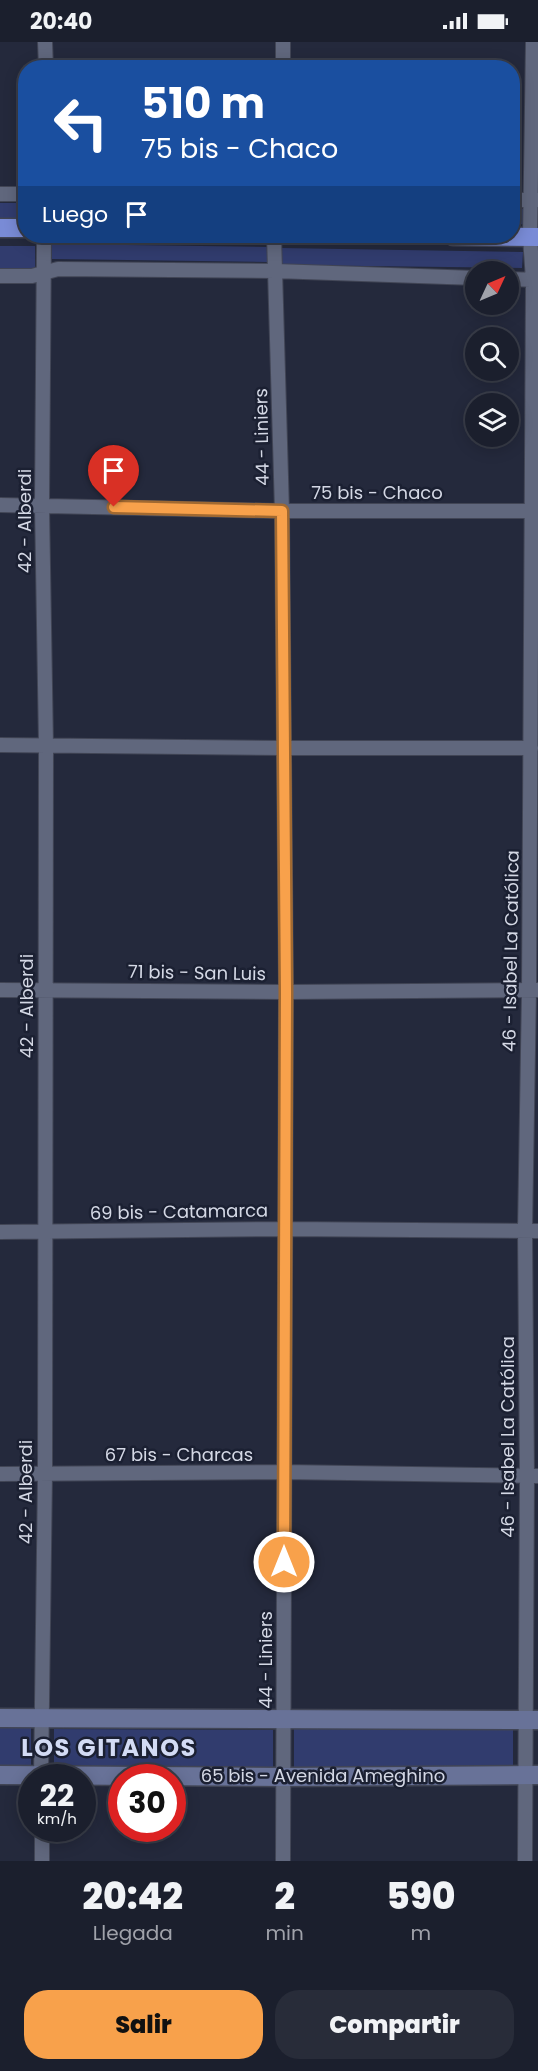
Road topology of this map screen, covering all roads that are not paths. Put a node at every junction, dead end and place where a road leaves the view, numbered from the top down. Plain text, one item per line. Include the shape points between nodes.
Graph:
1 (45, 42) edge
2 (283, 42) edge
3 (533, 42) edge
4 (46, 60) edge
5 (283, 60) edge
6 (0, 194) edge
7 (18, 194) edge
8 (534, 200) edge
9 (0, 228) edge
10 (18, 228) edge
11 (534, 237) edge
12 (44, 243) edge
13 (274, 243) edge
14 (275, 271) junction
15 (43, 274) junction
16 (0, 276) edge
17 (465, 278) edge
18 (519, 279) edge
19 (536, 280) edge
20 (0, 504) edge
21 (42, 506) junction
22 (282, 511) junction
23 (535, 511) edge
24 (0, 745) edge
25 (46, 745) junction
26 (283, 748) junction
27 (531, 748) junction
28 (45, 989) junction
29 (0, 990) edge
30 (534, 990) edge
31 (286, 992) junction
32 (285, 1229) junction
33 (532, 1231) edge
34 (0, 1232) edge
35 (44, 1232) junction
36 (284, 1472) junction
37 (0, 1474) edge
38 (45, 1474) junction
39 (533, 1476) edge
40 (0, 1718) edge
41 (43, 1719) junction
42 (284, 1719) junction
43 (532, 1720) edge
44 (41, 1764) edge
45 (0, 1775) edge
46 (532, 1775) edge
47 (18, 1776) edge
48 (96, 1777) edge
49 (284, 1777) junction
50 (42, 1842) edge
51 (42, 1861) edge
52 (283, 1861) edge
53 (525, 1861) edge

1 - 4 street
2 - 5 street
3 - 8 street, 46 - Isabel La Católica
6 - 7 street
8 - 11 street, 46 - Isabel La Católica
9 - 10 highway
11 - 19 street, 46 - Isabel La Católica
12 - 15 street, 42 - Alberdi
13 - 14 street, 44 - Liniers
14 - 15 street via 58,269
14 - 17 street
14 - 22 street, 44 - Liniers
15 - 16 street
15 - 21 street, 42 - Alberdi
18 - 19 street
19 - 23 street, 46 - Isabel La Católica
20 - 21 street, 75 bis - Chaco
21 - 22 street, 75 bis - Chaco
21 - 25 street, 42 - Alberdi
22 - 23 street, 75 bis - Chaco
22 - 26 street, 44 - Liniers
23 - 27 street, 46 - Isabel La Católica
24 - 25 street
25 - 26 street
25 - 28 street, 42 - Alberdi
26 - 27 street
26 - 31 street, 44 - Liniers
27 - 30 street, 46 - Isabel La Católica
28 - 29 street, 71 bis - San Luis
28 - 31 street, 71 bis - San Luis
28 - 35 street, 42 - Alberdi
30 - 31 street, 71 bis - San Luis
30 - 33 street, 46 - Isabel La Católica
31 - 32 street, 44 - Liniers
32 - 33 street, 69 bis - Catamarca
32 - 35 street, 69 bis - Catamarca
32 - 36 street, 44 - Liniers
33 - 39 street, 46 - Isabel La Católica
34 - 35 street, 69 bis - Catamarca
35 - 38 street, 42 - Alberdi
36 - 38 street, 67 bis - Charcas
36 - 39 street, 67 bis - Charcas
36 - 42 street, 44 - Liniers
37 - 38 street, 67 bis - Charcas
38 - 41 street, 42 - Alberdi
39 - 43 street, 46 - Isabel La Católica
40 - 41 main road
41 - 42 main road
41 - 44 street, 42 - Alberdi
42 - 43 main road
42 - 49 street, 44 - Liniers
43 - 46 street, 46 - Isabel La Católica
45 - 47 main road, 65 bis - Avenida Ameghino
46 - 49 main road, 65 bis - Avenida Ameghino
46 - 53 street, 46 - Isabel La Católica
48 - 49 main road, 65 bis - Avenida Ameghino
49 - 52 street, 44 - Liniers
50 - 51 street

